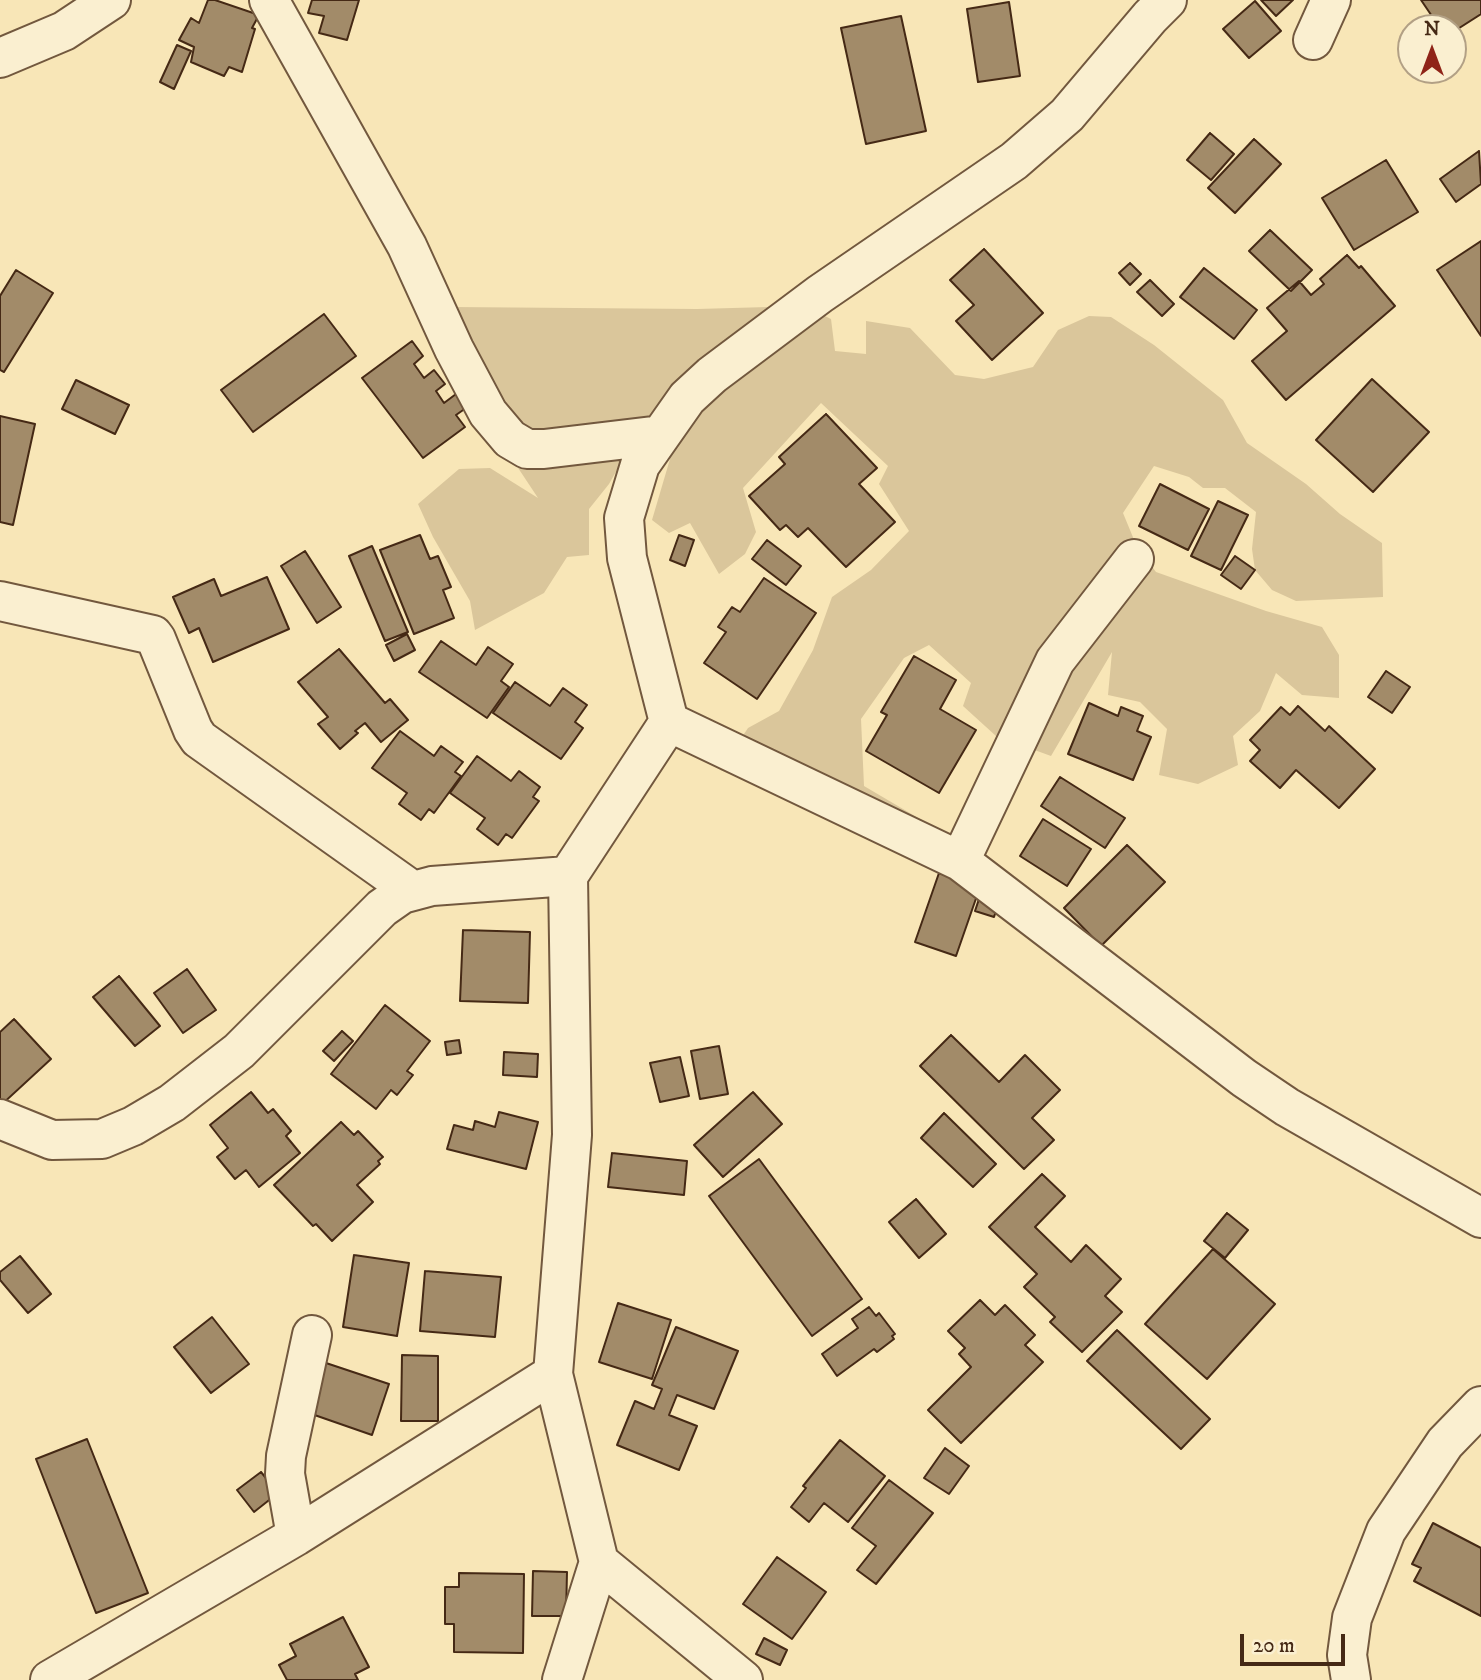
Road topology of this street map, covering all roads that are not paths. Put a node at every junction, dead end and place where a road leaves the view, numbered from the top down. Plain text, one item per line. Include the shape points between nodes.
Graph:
1 (111, 0) edge
2 (269, 0) edge
3 (1331, 0) edge
4 (1153, 6) edge
5 (1313, 40) dead end
6 (0, 58) edge
7 (661, 435) junction
8 (1134, 559) dead end
9 (0, 601) edge
10 (669, 722) junction
11 (960, 861) junction
12 (568, 876) junction
13 (413, 891) junction
14 (0, 1119) edge
15 (1481, 1218) edge
16 (312, 1335) dead end
17 (553, 1374) junction
18 (1481, 1406) edge
19 (296, 1536) junction
20 (599, 1562) junction
21 (50, 1680) edge
22 (562, 1680) edge
23 (743, 1680) edge
24 (1350, 1680) edge

1 - 6 street via 64,31
2 - 7 street via 407,246 483,402 510,439 527,449 544,449
3 - 5 street
4 - 7 street via 1066,115 1014,161 820,293 712,375
7 - 10 street via 640,465 624,518 627,558
8 - 11 street via 1055,661
9 - 13 street via 153,635 199,739
10 - 11 street
10 - 12 street
11 - 15 street via 1286,1107
12 - 13 street
12 - 17 street via 572,1135
13 - 14 street via 382,908 239,1051 172,1103 133,1126 102,1139 52,1140
16 - 19 street via 286,1456
17 - 19 street
17 - 20 street
18 - 24 street via 1445,1443 1386,1531 1352,1618
19 - 21 street
20 - 22 street
20 - 23 street

